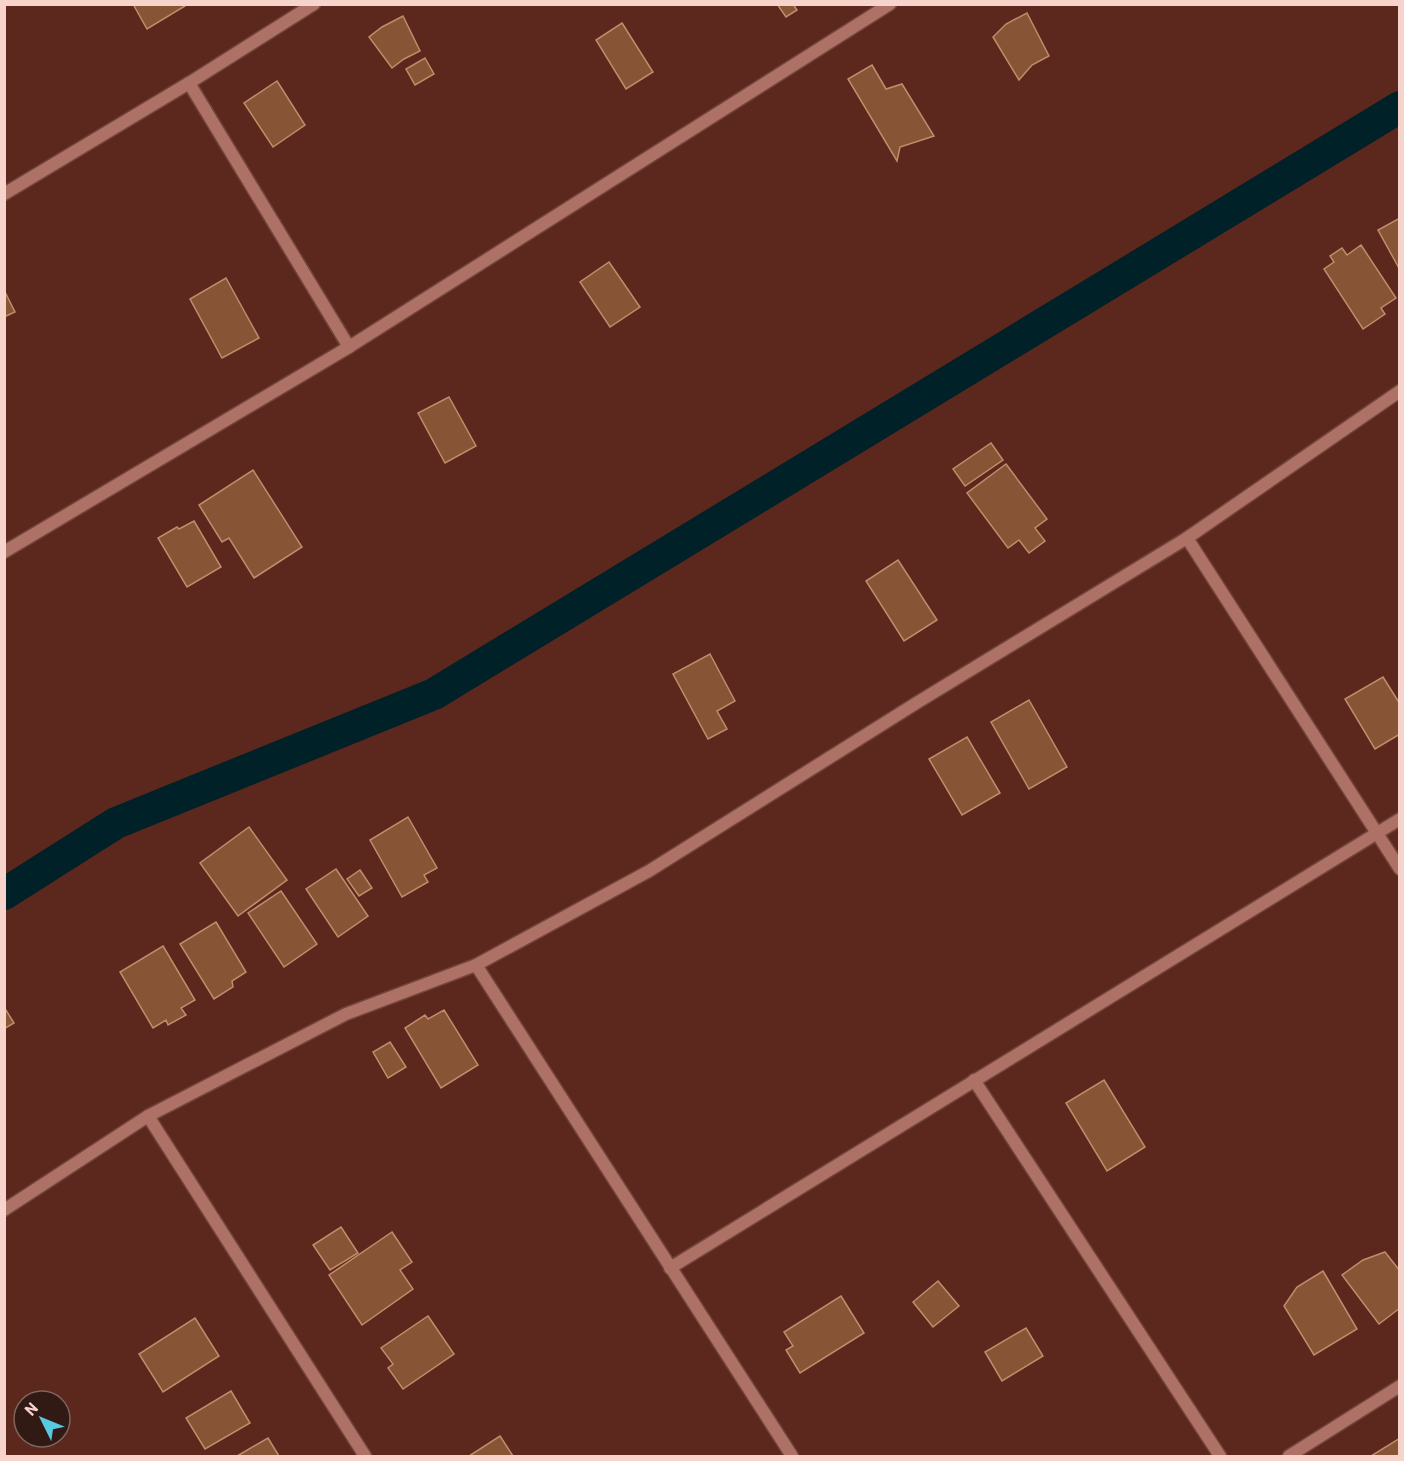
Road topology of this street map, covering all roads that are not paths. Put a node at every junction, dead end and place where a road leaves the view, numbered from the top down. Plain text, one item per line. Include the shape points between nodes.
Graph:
1 (314, 4) edge
2 (890, 4) edge
3 (189, 83) junction
4 (4, 194) edge
5 (349, 347) junction
6 (1400, 392) edge
7 (1187, 538) junction
8 (4, 552) edge
9 (1400, 819) edge
10 (1377, 833) junction
11 (1400, 869) edge
12 (476, 965) junction
13 (974, 1080) junction
14 (148, 1116) junction
15 (4, 1210) edge
16 (670, 1268) junction
17 (1400, 1386) edge
18 (365, 1456) edge
19 (792, 1456) edge
20 (1220, 1456) edge
21 (1288, 1456) edge

1 - 3 street
2 - 5 street
3 - 4 street
3 - 5 street
5 - 8 street
6 - 7 street
7 - 10 street
7 - 12 street via 649,871
9 - 10 street
10 - 11 street
10 - 13 street
12 - 14 street via 346,1014
12 - 16 street
13 - 16 street
13 - 20 street
14 - 15 street
14 - 18 street
16 - 19 street
17 - 21 street

